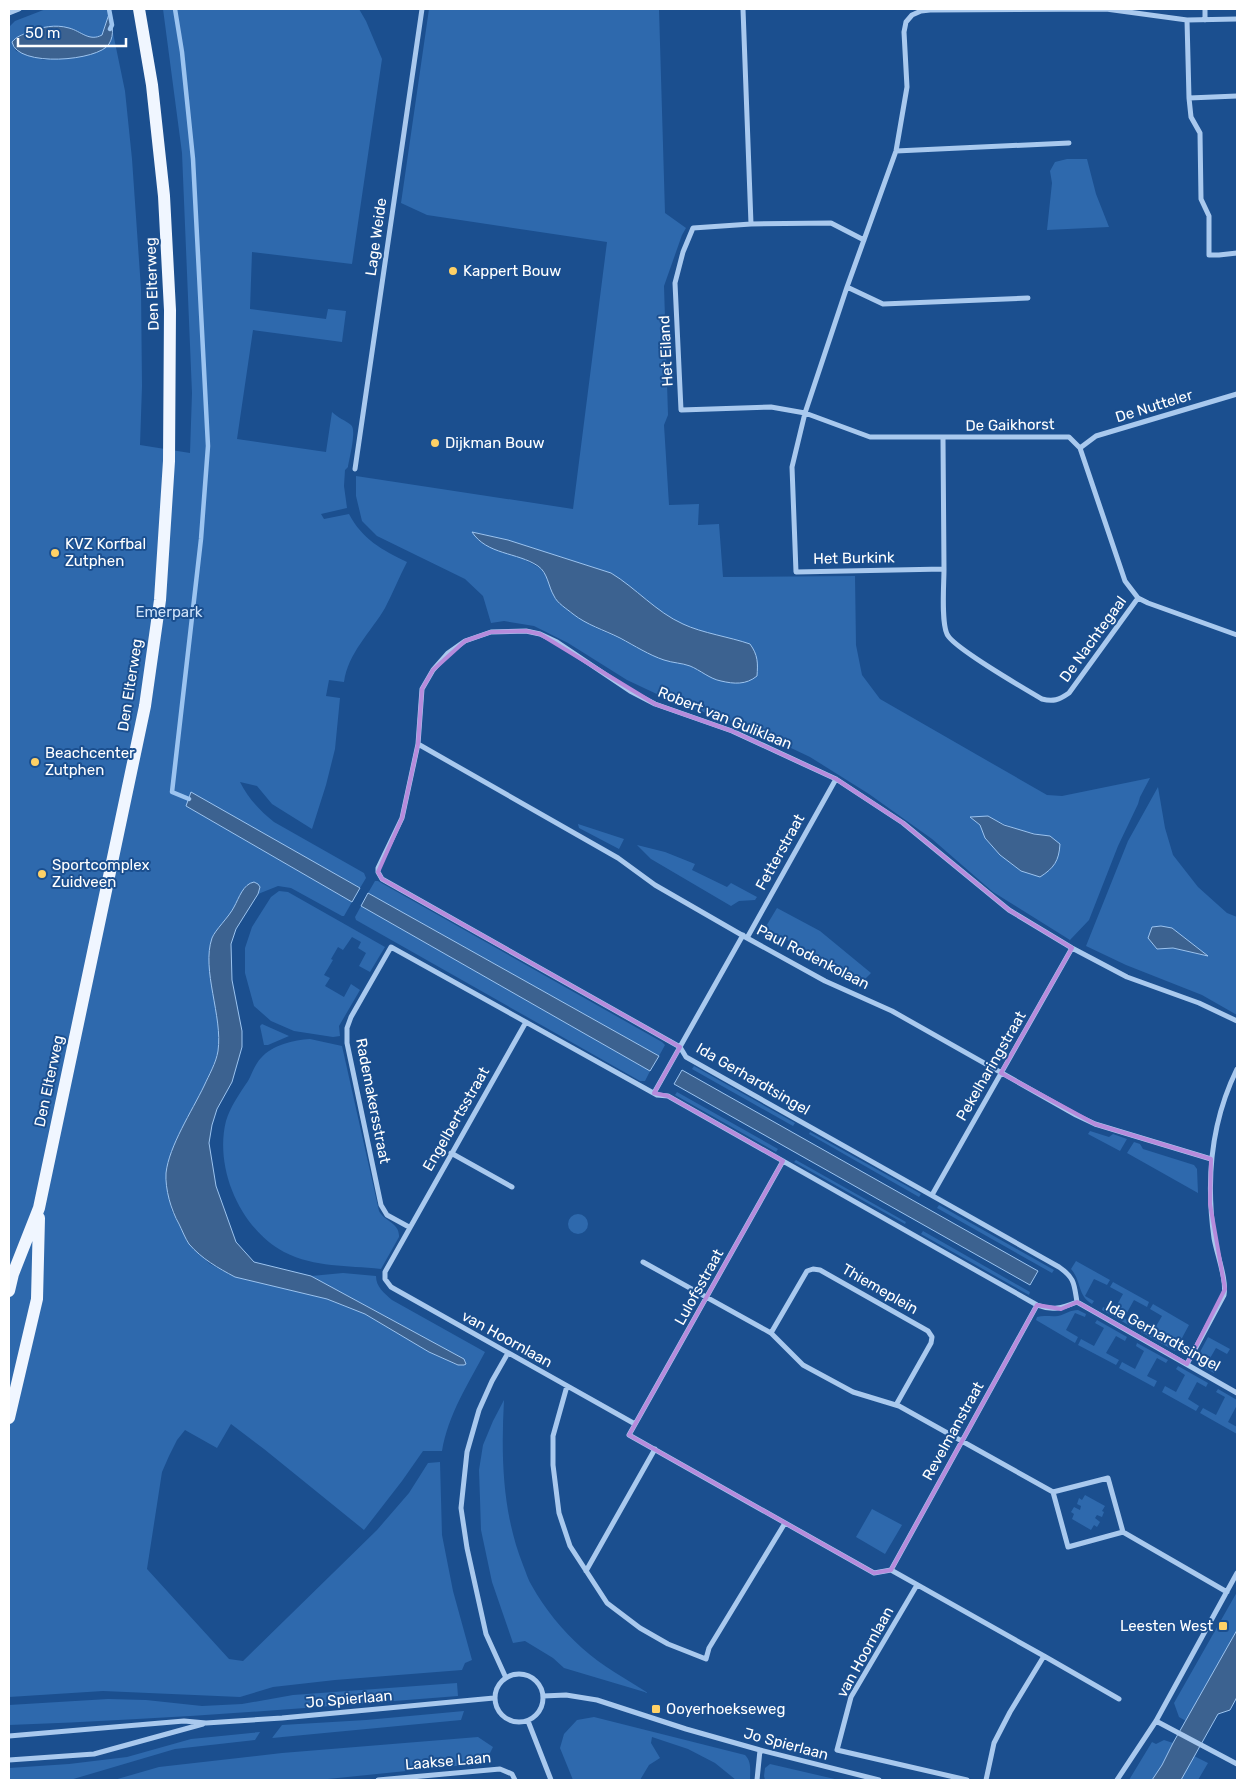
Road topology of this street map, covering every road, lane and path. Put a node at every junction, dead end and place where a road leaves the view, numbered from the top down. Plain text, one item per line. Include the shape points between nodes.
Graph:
1 (19, 9) edge
2 (139, 9) edge
3 (422, 9) edge
4 (744, 9) edge
5 (908, 9) edge
6 (1205, 9) edge
7 (980, 10) edge
8 (9, 13) edge
9 (912, 15) junction
10 (1237, 19) edge
11 (1188, 20) junction
12 (1205, 20) junction
13 (1237, 96) edge
14 (1189, 98) junction
15 (1069, 143) dead end
16 (896, 151) junction
17 (751, 224) junction
18 (864, 240) junction
19 (1237, 252) edge
20 (847, 287) junction
21 (1028, 298) dead end
22 (1237, 394) edge
23 (805, 413) junction
24 (943, 438) junction
25 (1080, 448) junction
26 (355, 469) dead end
27 (944, 569) junction
28 (1138, 598) junction
29 (1237, 635) edge
30 (418, 744) junction
31 (836, 779) junction
32 (378, 872) joint
33 (745, 936) junction
34 (1072, 948) junction
35 (1237, 1021) edge
36 (526, 1022) junction
37 (680, 1046) junction
38 (1237, 1070) edge
39 (1001, 1073) junction
40 (654, 1093) junction
41 (451, 1153) junction
42 (1211, 1159) junction
43 (783, 1161) junction
44 (512, 1187) dead end
45 (932, 1195) junction
46 (39, 1208) junction
47 (409, 1227) junction
48 (643, 1262) dead end
49 (9, 1291) edge
50 (707, 1297) junction
51 (1077, 1302) junction
52 (1037, 1305) junction
53 (772, 1333) junction
54 (508, 1354) junction
55 (1187, 1364) junction
56 (567, 1386) junction
57 (1237, 1393) edge
58 (896, 1405) junction
59 (9, 1418) edge
60 (635, 1424) junction
61 (961, 1441) junction
62 (655, 1449) junction
63 (1053, 1492) junction
64 (785, 1523) junction
65 (1123, 1532) junction
66 (891, 1570) junction
67 (586, 1571) junction
68 (1237, 1573) edge
69 (918, 1585) junction
70 (1227, 1592) junction
71 (1044, 1656) junction
72 (506, 1678) junction
73 (543, 1696) junction
74 (494, 1698) junction
75 (1119, 1699) dead end
76 (528, 1721) junction
77 (1156, 1721) junction
78 (206, 1723) junction
79 (9, 1736) edge
80 (760, 1750) junction
81 (9, 1760) edge
82 (1237, 1764) edge
83 (378, 1780) edge
84 (515, 1780) edge
85 (551, 1780) edge
86 (757, 1780) edge
87 (879, 1780) edge
88 (966, 1780) edge
89 (986, 1780) edge
90 (1117, 1780) edge

1 - 8 street
2 - 46 main road, Den Elterweg via 152,85 164,196 170,310 169,461 160,600 145,706
3 - 26 street, Lage Weide
4 - 17 street
5 - 9 street
6 - 12 street
7 - 9 street via 930,10
7 - 11 street via 1106,9
9 - 16 street via 904,32 907,87
10 - 12 street
11 - 12 street
11 - 14 street
13 - 14 street
14 - 19 street via 1191,117 1200,133 1201,199 1209,216 1209,255
15 - 16 street
16 - 18 street
17 - 18 street, Het Eiland via 831,223
17 - 23 street, Het Eiland via 693,228 683,252 675,283 681,410 771,407
18 - 20 street
20 - 21 street via 884,304
20 - 23 street
22 - 25 street, De Nutteler via 1096,436
23 - 24 street, De Gaikhorst via 870,437
23 - 27 street, Het Burkink via 792,466 796,572
24 - 25 street, De Gaikhorst via 1058,436 1069,437
24 - 27 street
25 - 28 street via 1125,581
27 - 28 street, De Nachtegaal via 946,633 962,648 1050,702 1069,693
28 - 29 street
30 - 31 street, Robert van Guliklaan via 422,689 448,653 465,640 491,632 526,631 557,642 655,704 732,731
30 - 32 street, Robert van Guliklaan via 402,818
30 - 33 street, Paul Rodenkolaan via 618,858 655,885
31 - 33 street, Fetterstraat
31 - 34 street, Robert van Guliklaan via 903,823 1009,910
32 - 37 street, Ida Gerhardtsingel via 382,879
33 - 37 street, Fetterstraat
33 - 39 street, Paul Rodenkolaan via 825,981 892,1011
34 - 35 street, Robert van Guliklaan via 1127,977 1199,1003
34 - 39 street, Pekelharingstraat
36 - 40 street
36 - 41 street, Engelbertsstraat
36 - 47 street, Rademakersstraat via 391,947 351,1016 347,1043 381,1205 387,1215
37 - 40 street, Fetterstraat
37 - 45 street, Ida Gerhardtsingel via 686,1057
38 - 42 street via 1221,1114
39 - 42 street, Paul Rodenkolaan via 1095,1124
39 - 45 street, Pekelharingstraat
40 - 43 street via 668,1096
41 - 44 street
41 - 47 street, Engelbertsstraat
42 - 55 street via 1210,1204 1225,1289
43 - 50 street, Lulofsstraat
43 - 52 street
45 - 51 street, Ida Gerhardtsingel via 1069,1274 1074,1282
46 - 49 main road, Den Elterweg
46 - 59 main road, Den Elterweg via 36,1299
47 - 54 street, van Hoornlaan via 385,1272 385,1279 391,1287
48 - 50 street
50 - 53 street
50 - 60 street, Lulofsstraat
51 - 52 street via 1061,1309
51 - 55 street, Ida Gerhardtsingel
52 - 61 street, Revelmanstraat
53 - 58 street via 803,1365 853,1392
53 - 58 street, Thiemeplein via 807,1272 813,1269 928,1331 932,1337 931,1344
54 - 56 street, van Hoornlaan
54 - 72 street via 479,1410 467,1452 461,1508 466,1548 484,1625
55 - 57 street, Ida Gerhardtsingel
56 - 60 street, van Hoornlaan
56 - 67 street via 553,1436 553,1465 559,1513 570,1546
58 - 61 street
60 - 62 street via 629,1434
61 - 63 street
61 - 66 street, Revelmanstraat
62 - 64 street
62 - 67 street
63 - 65 street via 1108,1478
63 - 65 street via 1068,1547
64 - 66 street via 874,1573
64 - 67 street via 709,1648 706,1659 668,1644 640,1628 608,1602
65 - 70 street
66 - 69 street
68 - 70 street
69 - 71 street
69 - 88 street, van Hoornlaan via 851,1698 837,1750
70 - 77 street
71 - 75 street
71 - 89 street via 994,1743
72 - 73 street via 525,1675 534,1679
72 - 74 street via 500,1683
73 - 76 street via 539,1711
73 - 80 street, Jo Spierlaan via 566,1695 597,1700
74 - 76 street via 501,1715 518,1723
74 - 78 street, Jo Spierlaan
76 - 85 street
77 - 82 street
77 - 90 street
78 - 79 street, Jo Spierlaan via 184,1721
78 - 81 street, Jo Spierlaan via 94,1754
80 - 86 street
80 - 87 street, Jo Spierlaan
83 - 84 street, Laakse Laan via 500,1769 512,1774

